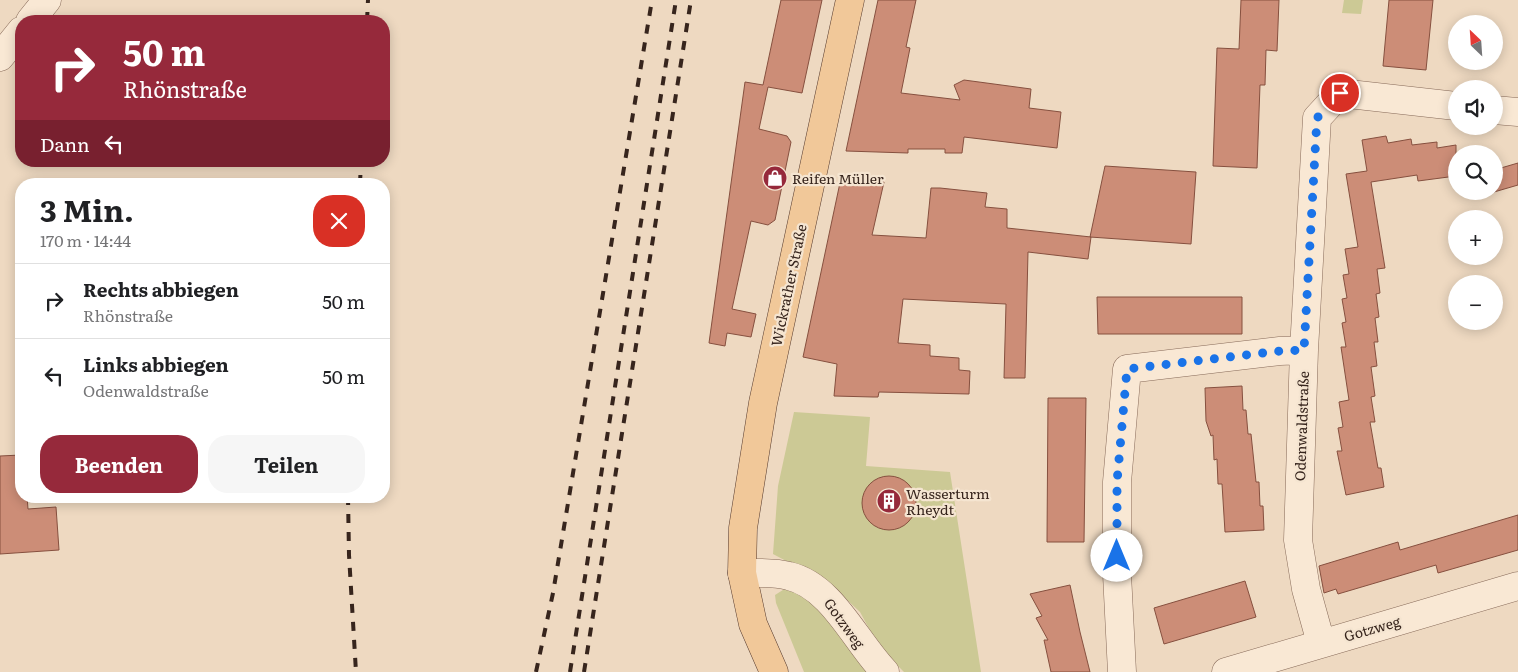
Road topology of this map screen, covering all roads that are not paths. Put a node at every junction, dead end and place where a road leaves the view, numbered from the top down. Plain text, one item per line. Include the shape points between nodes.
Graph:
1 (47, 0) edge
2 (850, 0) edge
3 (35, 15) edge
4 (15, 38) edge
5 (0, 57) edge
6 (1448, 105) edge
7 (1503, 111) edge
8 (1518, 112) edge
9 (1304, 350) junction
10 (742, 572) junction
11 (1518, 586) edge
12 (1321, 643) junction
13 (774, 672) edge
14 (884, 672) edge
15 (1122, 672) edge
16 (1226, 672) edge

1 - 3 street
2 - 10 main road, Wickrather Straße via 763,403 743,528
4 - 5 street
6 - 9 street, Odenwaldstraße via 1340,93 1317,118
7 - 8 street
9 - 12 street, Odenwaldstraße via 1298,540 1306,589
9 - 15 street via 1127,369 1117,482
10 - 13 main road, Wickrather Straße via 753,624
10 - 14 street, Gotzweg via 788,575 808,582 822,592
11 - 12 street, Gotzweg
12 - 16 street, Gotzweg

